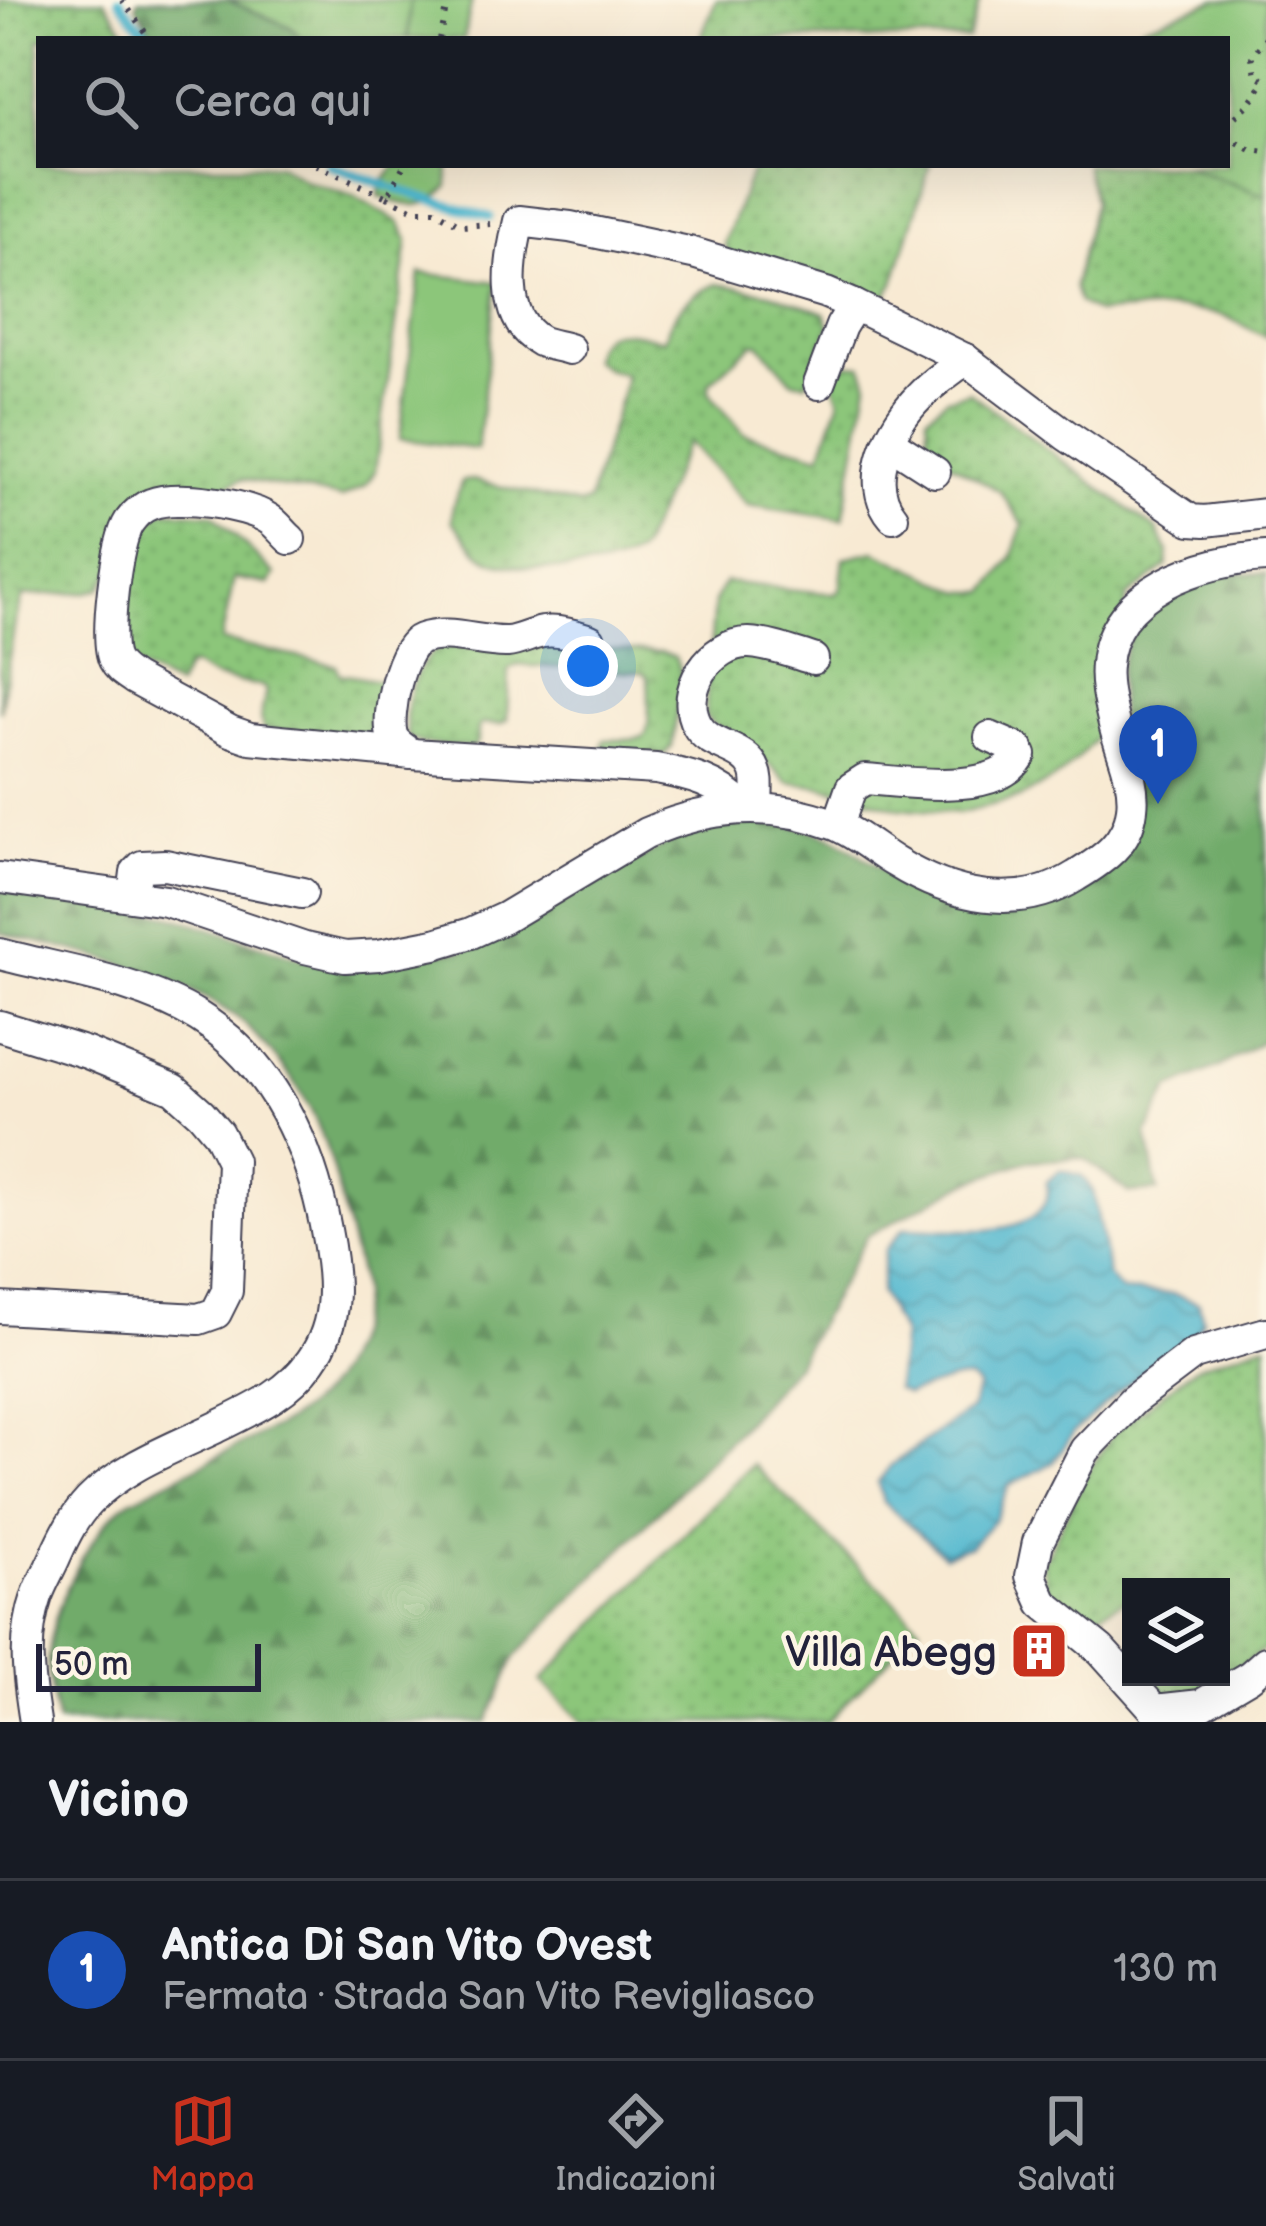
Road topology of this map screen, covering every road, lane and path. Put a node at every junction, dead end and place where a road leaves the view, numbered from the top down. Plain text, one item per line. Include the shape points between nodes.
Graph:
1 (122, 0) edge
2 (448, 0) edge
3 (148, 36) edge
4 (440, 36) edge
5 (1266, 38) edge
6 (1266, 80) edge
7 (1230, 122) edge
8 (1230, 138) edge
9 (1266, 152) edge
10 (323, 168) edge
11 (402, 168) edge
12 (387, 197) junction
13 (519, 221) junction
14 (854, 305) junction
15 (569, 349) dead end
16 (965, 359) junction
17 (819, 384) dead end
18 (890, 442) junction
19 (934, 472) dead end
20 (1266, 514) edge
21 (893, 517) dead end
22 (290, 539) dead end
23 (1266, 557) edge
24 (590, 656) dead end
25 (813, 658) dead end
26 (990, 737) dead end
27 (412, 754) junction
28 (750, 807) junction
29 (838, 825) junction
30 (0, 878) edge
31 (302, 893) dead end
32 (133, 896) junction
33 (0, 954) edge
34 (0, 1026) edge
35 (0, 1308) edge
36 (1266, 1333) edge
37 (1266, 1662) edge
38 (35, 1722) edge

1 - 3 path
2 - 4 path
5 - 6 path via 1252,57 1255,74
6 - 7 path
8 - 9 path
10 - 12 path
11 - 12 path
12 - 13 path via 462,226
13 - 14 street via 674,249
13 - 15 street via 513,305 540,341
14 - 16 street
14 - 17 street
16 - 18 street via 920,395
16 - 20 street via 1191,520
18 - 19 street
18 - 21 street via 878,487
22 - 27 street via 240,507 169,501 142,509 118,561 112,656 134,679 250,739
23 - 29 street via 1185,572 1134,607 1113,636 1108,692 1133,804 1120,843 1105,858 1032,894 968,895 901,866
24 - 27 street via 590,640 572,634 420,639 403,660 391,720 392,735
25 - 28 street via 738,644 711,659 695,682 697,726 757,773
26 - 29 street via 1018,749 1017,764 967,784 865,779 851,788
27 - 28 street via 656,769 706,781
28 - 29 street
28 - 32 street via 646,833 504,918 379,955 305,948
30 - 32 street
31 - 32 street via 165,865 142,866
33 - 38 street via 138,990 226,1036 269,1085 301,1141 334,1281 328,1330 292,1384 120,1476 70,1525 30,1621
34 - 35 street via 174,1089 218,1133 232,1161 227,1291 216,1313 199,1319
36 - 37 street via 1194,1354 1133,1400 1085,1450 1039,1542 1031,1576 1043,1603 1101,1650 1155,1710 1201,1705

